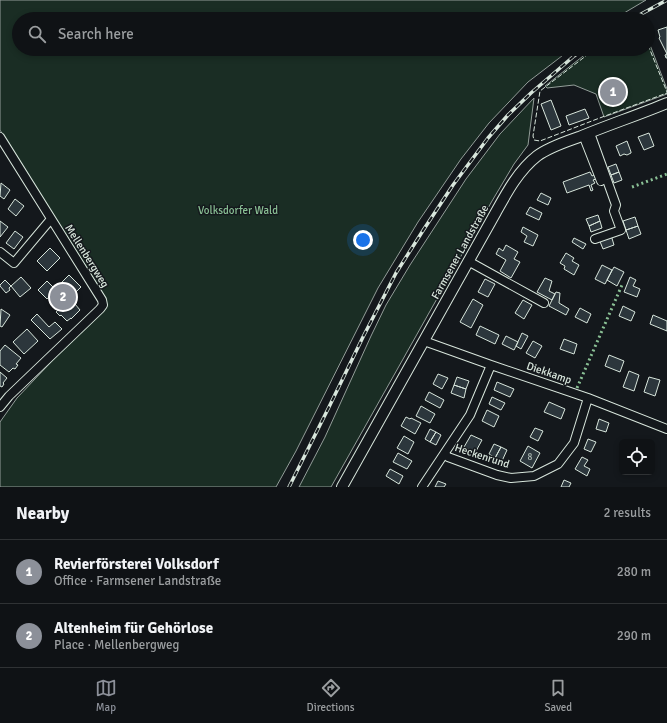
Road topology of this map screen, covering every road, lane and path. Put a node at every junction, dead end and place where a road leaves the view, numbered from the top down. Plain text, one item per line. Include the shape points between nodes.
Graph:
1 (667, 104) edge
2 (587, 134) junction
3 (0, 137) edge
4 (601, 181) dead end
5 (51, 219) junction
6 (595, 239) dead end
7 (0, 252) edge
8 (467, 262) junction
9 (524, 297) dead end
10 (544, 303) dead end
11 (424, 341) junction
12 (491, 365) junction
13 (588, 398) junction
14 (0, 407) edge
15 (667, 429) edge
16 (445, 454) junction
17 (342, 487) edge
18 (422, 487) edge

1 - 2 main road, Farmsener Landstraße
2 - 4 street
2 - 6 street via 616,205 614,211 621,230
2 - 8 main road, Farmsener Landstraße via 541,153 523,169
3 - 5 street, Mellenbergweg
5 - 7 street via 14,263
5 - 14 street, Mellenbergweg via 103,305
8 - 9 street
8 - 10 street
8 - 11 main road, Farmsener Landstraße
11 - 12 street, Diekkamp
11 - 17 main road, Farmsener Landstraße
12 - 13 street, Diekkamp
12 - 16 street, Heckenrund via 470,415
13 - 15 street, Diekkamp
13 - 16 street, Heckenrund via 574,443 558,464 534,476 512,478 497,475
16 - 18 street, Heckenrund

